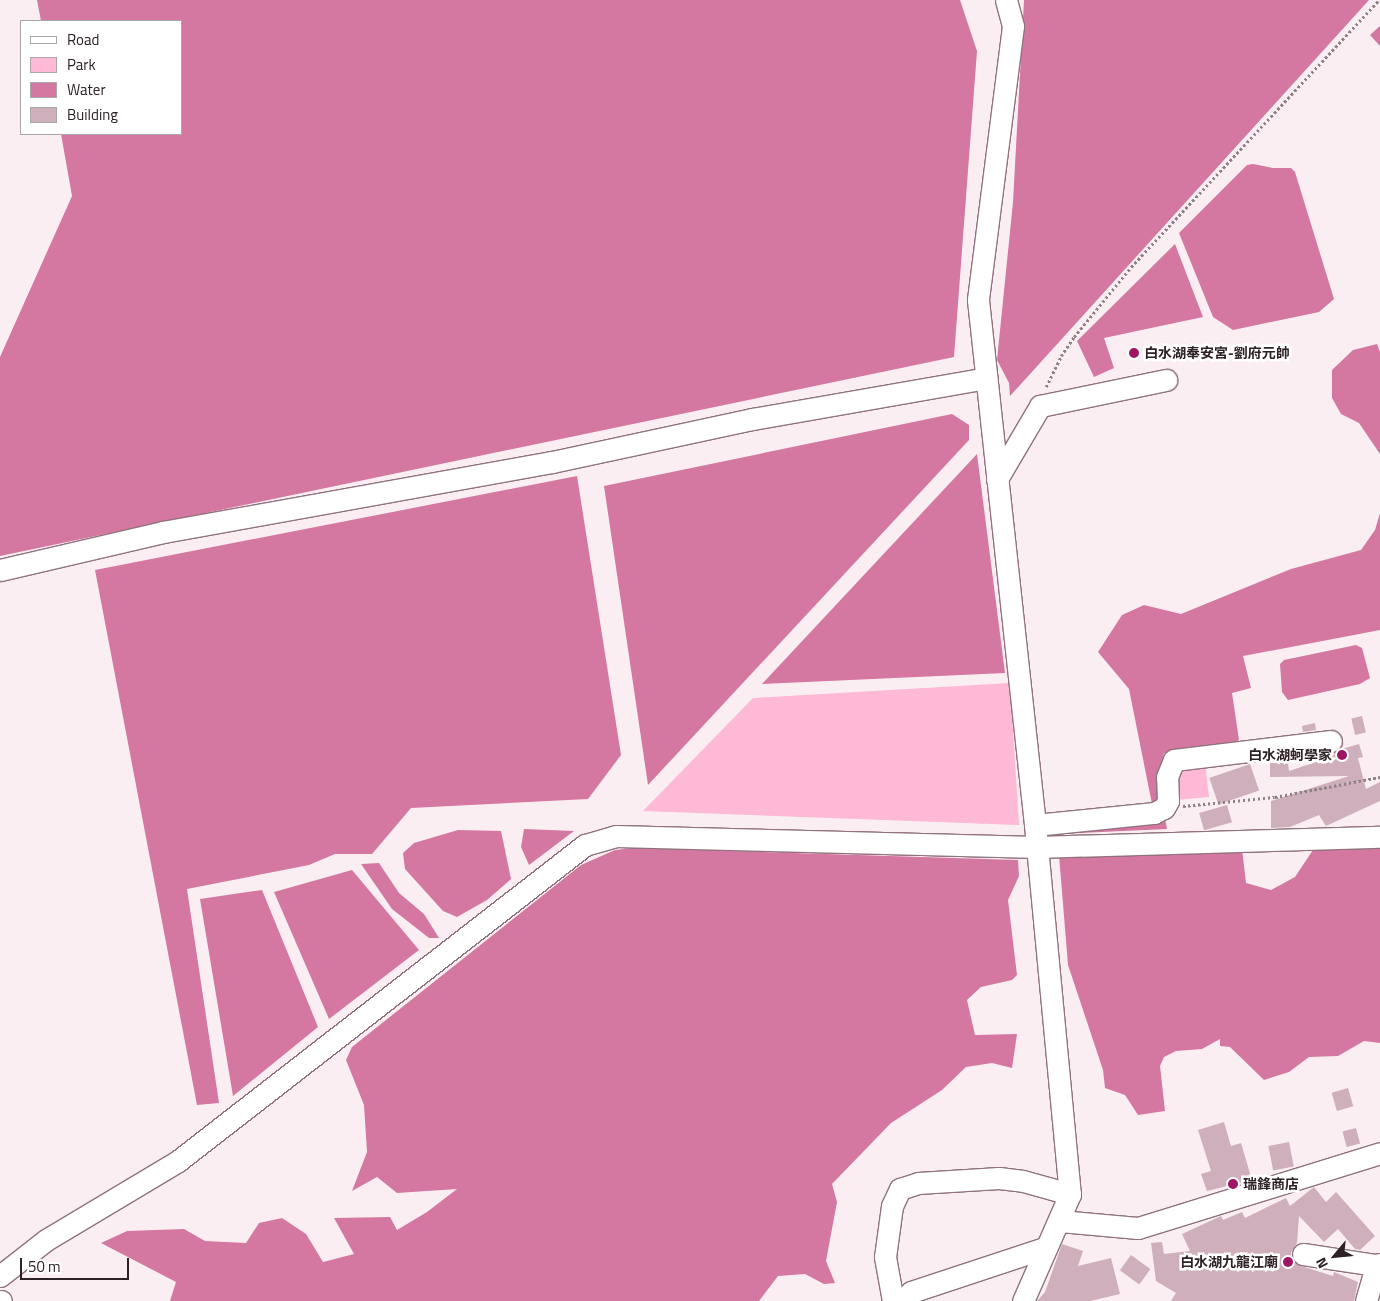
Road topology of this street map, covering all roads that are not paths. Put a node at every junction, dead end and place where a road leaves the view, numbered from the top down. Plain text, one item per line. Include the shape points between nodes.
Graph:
1 (1001, 0) edge
2 (1006, 0) edge
3 (1013, 0) edge
4 (1013, 26) junction
5 (986, 378) junction
6 (1166, 380) dead end
7 (997, 480) junction
8 (0, 570) edge
9 (1331, 741) dead end
10 (1035, 825) junction
11 (1380, 837) edge
12 (1037, 847) junction
13 (1380, 1153) edge
14 (1070, 1194) junction
15 (1060, 1221) junction
16 (1047, 1247) junction
17 (1303, 1254) dead end
18 (1378, 1264) edge
19 (0, 1276) edge
20 (893, 1301) edge
21 (903, 1301) edge
22 (1023, 1301) edge
23 (1366, 1301) edge

1 - 4 street
2 - 4 street
3 - 4 street
4 - 5 street via 978,300
5 - 7 street
5 - 8 street via 752,419 552,462 163,532
6 - 7 street via 1040,406
7 - 10 street
9 - 10 street via 1174,760 1169,766 1168,801 1159,810
10 - 12 street
11 - 12 street
12 - 14 street
12 - 19 street via 616,836 585,845 178,1161 46,1240
13 - 15 street via 1138,1228
14 - 15 street
14 - 20 street via 1022,1180 999,1178 918,1183 900,1189 892,1206 885,1257
15 - 16 street
16 - 21 street via 911,1292
16 - 22 street
17 - 18 street
18 - 23 street

